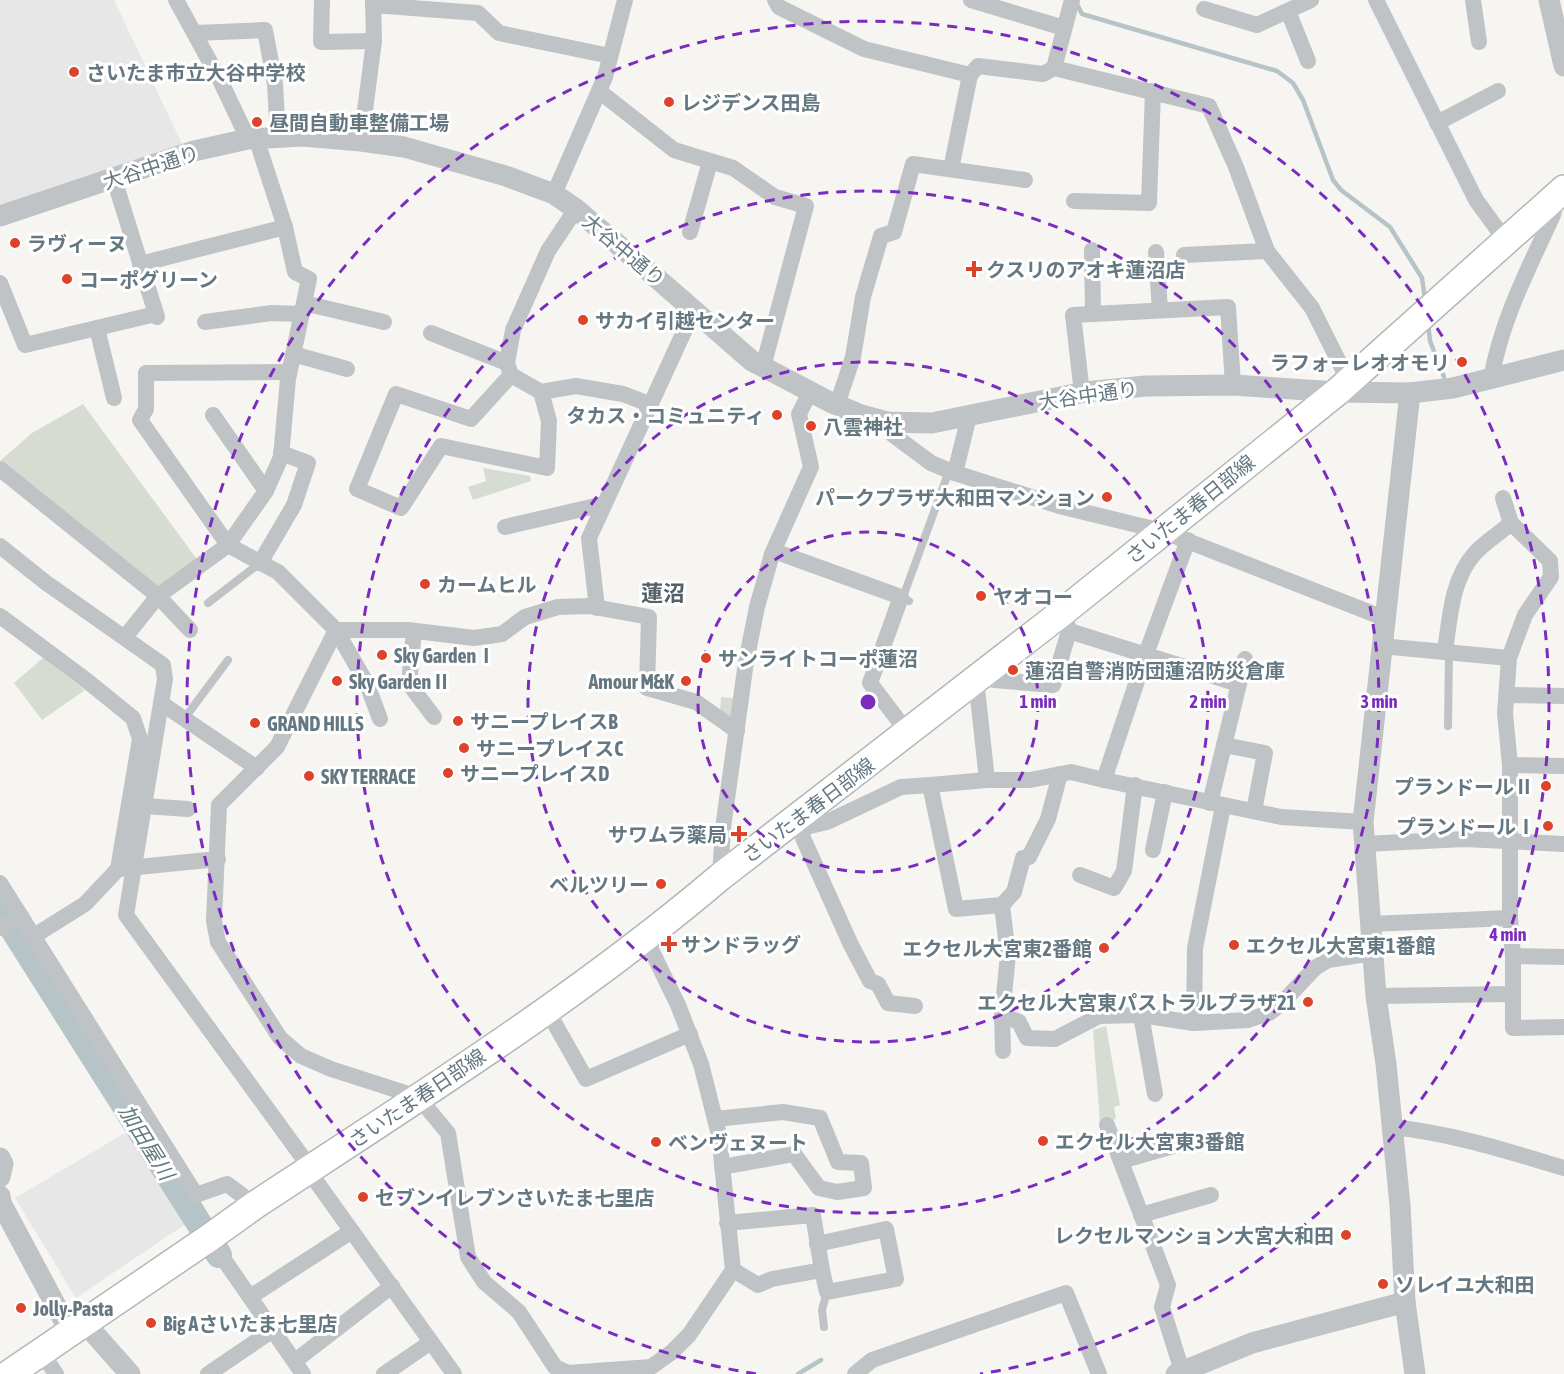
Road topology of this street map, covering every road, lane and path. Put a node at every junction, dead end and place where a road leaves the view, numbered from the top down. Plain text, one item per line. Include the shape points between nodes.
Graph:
1 (176, 0) edge
2 (322, 0) edge
3 (625, 0) edge
4 (775, 0) edge
5 (971, 0) edge
6 (1072, 0) edge
7 (1311, 0) edge
8 (1379, 0) edge
9 (1473, 0) edge
10 (1549, 0) edge
11 (373, 2) edge
12 (1204, 9) dead end
13 (1288, 11) junction
14 (1064, 28) junction
15 (195, 33) junction
16 (374, 41) junction
17 (1479, 42) dead end
18 (610, 56) junction
19 (1308, 61) dead end
20 (1564, 66) edge
21 (1054, 68) junction
22 (970, 75) junction
23 (599, 91) junction
24 (1153, 91) junction
25 (1498, 91) dead end
26 (1437, 123) junction
27 (278, 138) junction
28 (252, 139) junction
29 (361, 141) junction
30 (710, 162) junction
31 (951, 169) junction
32 (114, 179) junction
33 (1025, 180) dead end
34 (1561, 192) edge
35 (554, 194) junction
36 (1074, 201) dead end
37 (576, 209) junction
38 (0, 216) edge
39 (285, 227) junction
40 (690, 232) dead end
41 (1506, 241) junction
42 (1092, 250) dead end
43 (1267, 251) junction
44 (1156, 252) dead end
45 (1184, 255) dead end
46 (140, 264) junction
47 (0, 284) edge
48 (303, 309) junction
49 (694, 310) junction
50 (1160, 310) junction
51 (1093, 314) junction
52 (6, 319) edge
53 (205, 322) dead end
54 (384, 322) dead end
55 (97, 328) junction
56 (431, 333) dead end
57 (293, 354) junction
58 (1564, 360) edge
59 (763, 367) junction
60 (347, 369) dead end
61 (509, 369) junction
62 (289, 372) junction
63 (1491, 379) junction
64 (1233, 385) junction
65 (1343, 387) junction
66 (541, 392) junction
67 (810, 392) junction
68 (1082, 393) junction
69 (1410, 393) junction
70 (114, 398) dead end
71 (649, 404) junction
72 (837, 405) junction
73 (213, 415) dead end
74 (969, 416) junction
75 (887, 422) junction
76 (281, 453) junction
77 (0, 469) edge
78 (952, 472) junction
79 (266, 490) junction
80 (1503, 498) dead end
81 (604, 504) junction
82 (1511, 523) junction
83 (505, 527) dead end
84 (1162, 531) junction
85 (1188, 540) junction
86 (0, 546) edge
87 (228, 546) junction
88 (774, 551) junction
89 (260, 563) junction
90 (158, 596) junction
91 (909, 601) dead end
92 (208, 603) dead end
93 (597, 608) junction
94 (0, 616) edge
95 (1384, 618) junction
96 (1066, 621) junction
97 (190, 630) dead end
98 (336, 630) junction
99 (414, 631) junction
100 (125, 637) junction
101 (1381, 646) junction
102 (1447, 652) junction
103 (1146, 654) junction
104 (1245, 658) dead end
105 (1509, 658) junction
106 (228, 660) dead end
107 (981, 676) junction
108 (1239, 684) junction
109 (1506, 695) junction
110 (1564, 696) edge
111 (161, 703) junction
112 (434, 717) dead end
113 (184, 719) junction
114 (380, 719) dead end
115 (1449, 726) dead end
116 (737, 731) junction
117 (908, 733) junction
118 (1224, 745) junction
119 (1510, 765) junction
120 (1564, 766) edge
121 (257, 768) junction
122 (1059, 774) junction
123 (987, 780) junction
124 (1104, 780) junction
125 (930, 785) junction
126 (1135, 785) junction
127 (1165, 792) junction
128 (1217, 804) junction
129 (144, 806) junction
130 (188, 809) dead end
131 (1254, 811) junction
132 (1363, 822) junction
133 (798, 824) junction
134 (1511, 843) junction
135 (1364, 844) junction
136 (1564, 844) edge
137 (1153, 849) dead end
138 (218, 859) junction
139 (125, 869) junction
140 (1080, 875) dead end
141 (720, 877) junction
142 (0, 883) edge
143 (1002, 904) junction
144 (21, 916) junction
145 (1510, 918) junction
146 (1370, 924) junction
147 (0, 928) edge
148 (34, 936) junction
149 (645, 937) junction
150 (1372, 953) junction
151 (1513, 956) junction
152 (1564, 957) edge
153 (1512, 994) junction
154 (1376, 996) junction
155 (915, 1006) dead end
156 (547, 1011) junction
157 (1141, 1014) junction
158 (1002, 1015) junction
159 (1194, 1023) junction
160 (1564, 1027) edge
161 (690, 1034) junction
162 (1003, 1051) dead end
163 (1155, 1094) dead end
164 (418, 1097) junction
165 (715, 1119) junction
166 (1107, 1125) dead end
167 (1392, 1126) junction
168 (1180, 1144) dead end
169 (0, 1158) edge
170 (1121, 1161) junction
171 (722, 1167) junction
172 (1564, 1168) edge
173 (308, 1170) junction
174 (0, 1177) edge
175 (1211, 1195) dead end
176 (0, 1196) edge
177 (255, 1205) junction
178 (1141, 1215) junction
179 (727, 1223) junction
180 (352, 1231) junction
181 (209, 1238) junction
182 (817, 1244) junction
183 (733, 1270) junction
184 (822, 1270) junction
185 (392, 1286) junction
186 (827, 1292) junction
187 (250, 1297) junction
188 (1405, 1302) junction
189 (824, 1326) dead end
190 (77, 1327) junction
191 (267, 1334) junction
192 (431, 1342) junction
193 (49, 1363) edge
194 (299, 1368) edge
195 (652, 1370) edge
196 (1179, 1372) edge
197 (9, 1374) edge
198 (130, 1374) edge
199 (208, 1374) edge
200 (384, 1374) edge
201 (454, 1374) edge
202 (855, 1374) edge
203 (1099, 1374) edge
204 (1415, 1374) edge

1 - 15 street
2 - 16 street via 321,42
3 - 18 street
4 - 22 street via 779,8 864,49
5 - 14 street
6 - 14 street
7 - 13 street
8 - 26 street
9 - 17 street
10 - 20 street
11 - 16 street
11 - 18 street via 478,13 499,33
12 - 13 street via 1257,25
13 - 19 street
14 - 21 street
15 - 27 street via 265,30 275,84
15 - 28 street
16 - 29 street
18 - 23 street
21 - 22 street via 1043,74 978,66
21 - 24 street
22 - 31 street
23 - 30 street via 674,150
23 - 35 street
24 - 36 street via 1149,203
24 - 43 street via 1209,106
25 - 26 street
26 - 41 street via 1476,200
27 - 28 street, 大谷中通り
27 - 29 street, 大谷中通り
28 - 32 street, 大谷中通り via 194,151
28 - 39 street
29 - 35 street, 大谷中通り via 404,147
30 - 40 street
30 - 59 street via 733,168 775,197 806,206
31 - 33 street
31 - 72 street via 913,164 894,232 880,236 863,297 853,357
32 - 38 street, 大谷中通り
32 - 46 street
34 - 41 main road, さいたま春日部線
34 - 63 street via 1505,320
35 - 37 street, 大谷中通り
37 - 49 street, 大谷中通り
37 - 61 street via 548,251 513,330
39 - 46 street
39 - 48 street via 296,272 309,279
41 - 65 main road, さいたま春日部線
42 - 51 street
43 - 45 street
43 - 65 street via 1312,308
44 - 50 street
46 - 55 street via 156,316
47 - 52 street
48 - 53 street
48 - 54 street
48 - 57 street
49 - 59 street, 大谷中通り
49 - 71 street
50 - 51 street
50 - 64 street via 1228,307
51 - 68 street via 1073,315
52 - 55 street via 25,345
55 - 70 street
56 - 61 street
57 - 60 street
57 - 62 street
58 - 63 street, 大谷中通り
59 - 67 street, 大谷中通り
61 - 66 street
61 - 66 street via 471,419 396,394 357,489 401,508 441,446 547,468 549,421
62 - 76 street
62 - 87 street via 146,373 146,409 140,420
63 - 69 street, 大谷中通り
64 - 65 street, 大谷中通り
64 - 68 street, 大谷中通り via 1146,386
65 - 69 street, 大谷中通り
65 - 84 main road, さいたま春日部線
66 - 71 street via 576,386 623,394
67 - 72 street, 大谷中通り
67 - 88 street via 799,414 811,467
68 - 74 street, 大谷中通り
69 - 95 street
71 - 81 street
72 - 75 street, 大谷中通り
73 - 79 street
74 - 75 street, 大谷中通り via 932,423
74 - 78 street
75 - 78 street via 892,434 931,463
76 - 79 street
76 - 89 street via 308,463 294,505
77 - 90 street
78 - 84 street via 1064,507
78 - 91 lane via 903,597
79 - 87 street
80 - 82 street
81 - 83 street
81 - 93 street via 589,538
82 - 102 street via 1475,553 1459,578
82 - 105 street via 1550,561 1551,577 1525,615
84 - 85 street
84 - 96 main road, さいたま春日部線
85 - 95 street
85 - 103 street
86 - 100 street
87 - 89 street
87 - 90 street
88 - 116 street via 750,640
88 - 117 street via 901,597 870,683
89 - 92 lane
89 - 98 street via 278,572
90 - 97 street
90 - 100 street
93 - 99 street via 558,607 525,617 502,634 474,638
93 - 116 street via 649,616 647,688 696,702
94 - 139 street via 133,718 140,739
95 - 101 street
96 - 103 street
96 - 107 main road, さいたま春日部線
96 - 107 street via 1053,685
98 - 99 street
98 - 114 street via 367,684
98 - 121 street via 277,747
99 - 112 street via 409,684
100 - 111 street via 163,665
101 - 102 street
101 - 132 street
102 - 105 street
102 - 115 lane
103 - 108 street
103 - 124 street
104 - 108 street
105 - 109 street
106 - 113 lane
107 - 117 main road, さいたま春日部線
107 - 123 street
108 - 118 street
109 - 110 street
109 - 119 street
111 - 113 street
111 - 129 street
113 - 121 street
116 - 141 street
117 - 133 main road, さいたま春日部線
118 - 128 street
118 - 131 street via 1265,753
119 - 120 street
119 - 134 street
121 - 138 street via 219,805
122 - 123 street via 1030,780
122 - 124 street via 1071,772
122 - 143 street via 1048,819 1029,857 1023,858 1014,892
123 - 125 street
124 - 126 street
125 - 133 street via 901,787 827,822
125 - 143 street via 956,909
126 - 127 street
126 - 140 street via 1124,871 1114,888
127 - 128 street
127 - 137 street
128 - 131 street
128 - 159 street via 1195,948
129 - 130 street
129 - 139 street
131 - 132 street via 1281,817
132 - 135 street
133 - 141 main road, さいたま春日部線
133 - 155 street via 870,981 878,984 888,1003
134 - 135 street via 1465,839
134 - 136 street
134 - 145 street
135 - 146 street
138 - 139 street
138 - 164 street via 214,921 218,942 280,1038 301,1056 331,1069
139 - 148 street via 85,904
139 - 173 street via 126,915 306,1162
141 - 149 main road, さいたま春日部線
142 - 144 street
143 - 158 street via 1008,956
144 - 147 street
144 - 148 street
145 - 146 street
145 - 151 street
146 - 150 street
148 - 177 street via 196,1195 228,1184
149 - 156 main road, さいたま春日部線
149 - 161 street
150 - 154 street
150 - 159 street via 1328,960 1269,1013 1248,1020
151 - 152 street
151 - 153 street
153 - 154 street
153 - 160 street via 1513,1028
154 - 167 street
156 - 161 street via 586,1078
156 - 164 main road, さいたま春日部線
157 - 158 street via 1099,1016 1055,1039 1027,1038 1019,1022
157 - 159 street
157 - 163 street
158 - 162 street
161 - 165 street
164 - 173 main road, さいたま春日部線
164 - 195 street via 448,1133 468,1257 484,1282 519,1312 555,1367 568,1373
165 - 171 street
165 - 171 street via 783,1112 820,1118 838,1162 861,1163 864,1188 837,1192 819,1188 794,1154
166 - 170 street
167 - 172 street via 1476,1142
167 - 188 street
168 - 170 street
169 - 174 street
170 - 178 street
171 - 179 street
173 - 177 main road, さいたま春日部線
173 - 180 street
175 - 178 street
176 - 190 street
177 - 181 main road, さいたま春日部線
178 - 196 street via 1168,1285 1162,1307
179 - 182 street via 813,1215
179 - 183 street
180 - 185 street
180 - 187 street
181 - 187 street
181 - 190 main road, さいたま春日部線
182 - 184 street
182 - 186 street via 886,1229 896,1279
183 - 184 street via 758,1285
183 - 195 street via 688,1335
184 - 186 street
185 - 192 street
185 - 194 street
186 - 189 lane via 822,1310
187 - 191 street
188 - 196 street via 1252,1343
188 - 204 street
190 - 193 main road, さいたま春日部線
190 - 198 street
191 - 194 street
191 - 199 street
192 - 200 street
192 - 201 street
193 - 197 main road, さいたま春日部線
202 - 203 street via 872,1360 1066,1293

